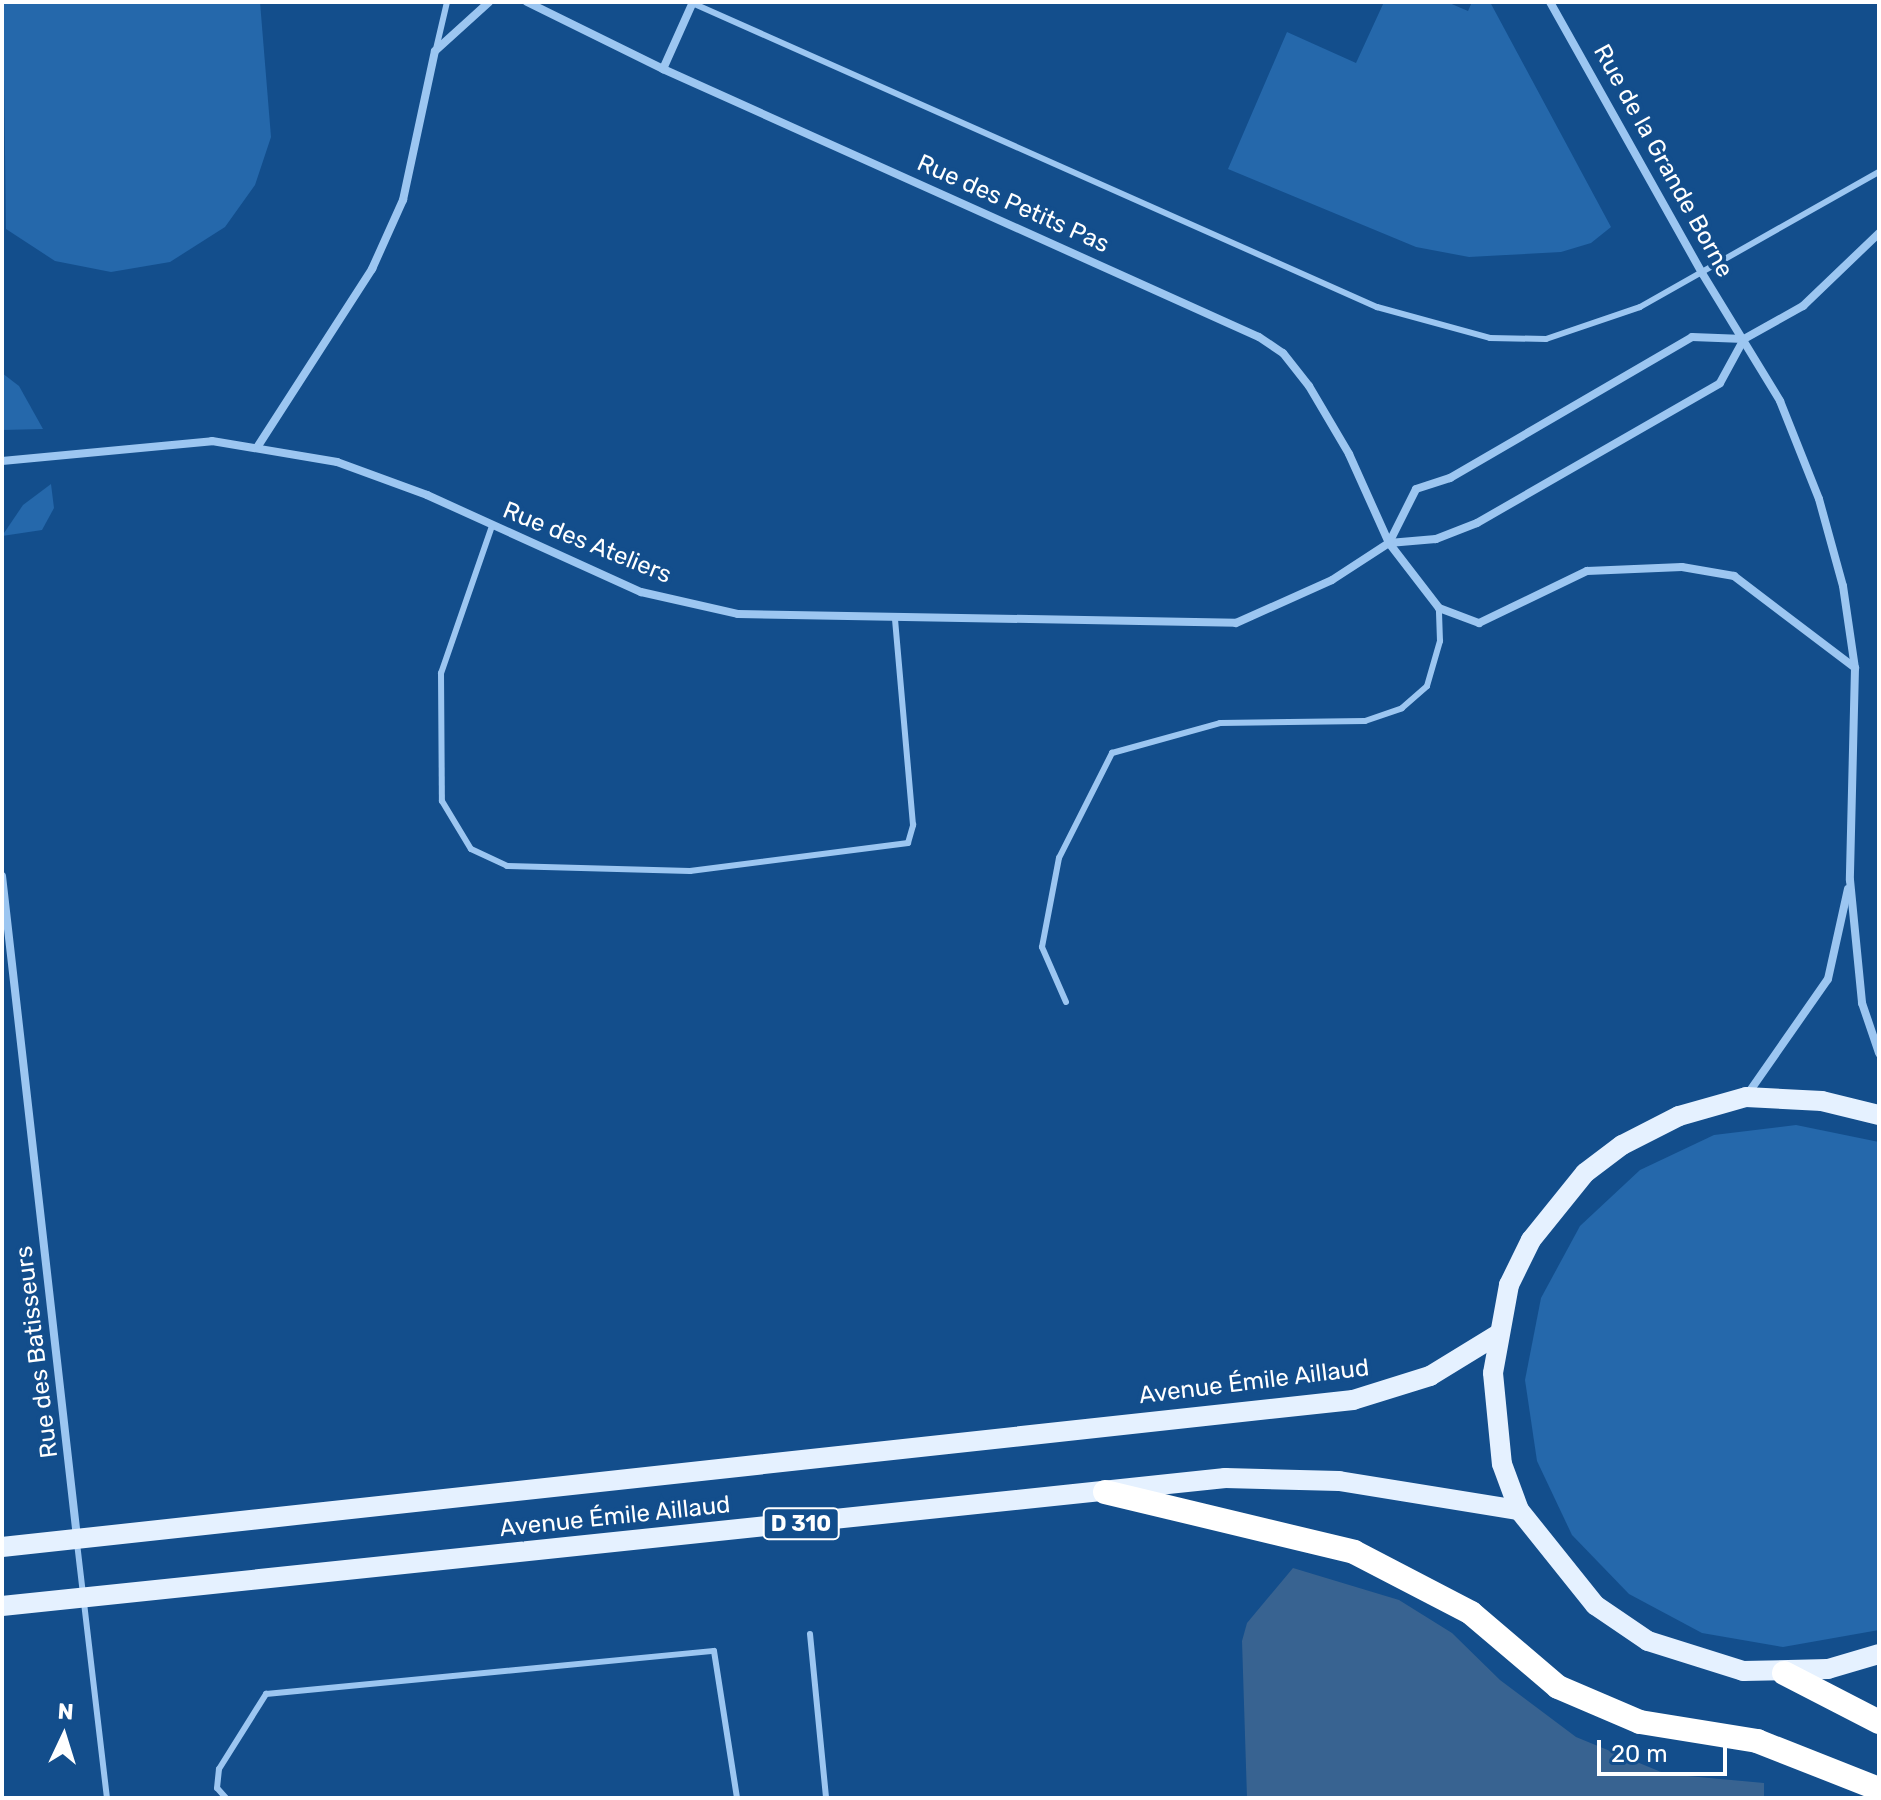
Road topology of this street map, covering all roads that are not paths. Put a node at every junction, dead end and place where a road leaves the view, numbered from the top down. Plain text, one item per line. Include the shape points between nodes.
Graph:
1 (447, 2) edge
2 (489, 2) edge
3 (527, 2) edge
4 (692, 2) edge
5 (1550, 2) edge
6 (435, 51) junction
7 (663, 69) junction
8 (1879, 172) edge
9 (1879, 233) edge
10 (1702, 273) junction
11 (1744, 339) junction
12 (258, 446) junction
13 (2, 461) edge
14 (492, 526) junction
15 (1389, 543) junction
16 (1439, 608) junction
17 (895, 619) junction
18 (1855, 668) junction
19 (2, 876) edge
20 (1850, 880) junction
21 (1066, 1002) dead end
22 (1879, 1053) edge
23 (1746, 1097) junction
24 (1879, 1115) edge
25 (1497, 1335) junction
26 (1105, 1492) junction
27 (1519, 1510) junction
28 (77, 1538) junction
29 (2, 1547) edge
30 (82, 1598) junction
31 (2, 1606) edge
32 (810, 1634) dead end
33 (1879, 1654) edge
34 (1784, 1673) junction
35 (1879, 1722) edge
36 (1879, 1789) edge
37 (107, 1798) edge
38 (226, 1798) edge
39 (737, 1798) edge
40 (826, 1798) edge

1 - 6 lane
2 - 6 street
3 - 7 street, Rue des Petits Pas
4 - 7 street
4 - 10 lane via 1377,307 1456,332 1546,339 1640,307
5 - 10 street, Rue de la Grande Borne
6 - 12 street via 403,200 378,256
7 - 15 street, Rue des Petits Pas via 1259,337 1283,353 1309,386 1349,454
8 - 10 lane
9 - 11 street via 1803,306
10 - 11 street, Rue de la Grande Borne
11 - 15 street via 1720,383 1690,402 1477,523 1436,539
11 - 15 street via 1692,337 1450,478 1416,489
11 - 18 street, Rue de la Grande Borne via 1780,401 1819,499 1843,586
12 - 13 street, Rue des Ateliers via 162,442
12 - 14 street, Rue des Ateliers via 383,477
14 - 17 street, Rue des Ateliers via 641,592 683,603 738,614
14 - 17 lane via 441,673 442,801 471,849 507,866 690,871 908,843 913,825
15 - 16 street, Rue des Petits Pas
15 - 17 street, Rue des Ateliers via 1332,580 1236,623
16 - 18 street via 1479,623 1587,571 1682,567 1734,576
16 - 21 lane via 1440,641 1427,686 1402,708 1365,721 1220,723 1112,753 1059,858 1042,947
18 - 20 street, Rue de la Grande Borne
19 - 28 street, Rue des Batisseurs
20 - 22 street via 1862,1003
20 - 23 street via 1828,979
23 - 24 main road via 1822,1101
23 - 25 main road via 1679,1116 1622,1145 1585,1173 1531,1240 1509,1285
25 - 27 main road via 1495,1418 1502,1464
25 - 28 main road, Avenue Émile Aillaud via 1430,1376 1353,1400
26 - 27 main road, Avenue Émile Aillaud / D 310 via 1225,1478 1339,1481
26 - 30 main road, Avenue Émile Aillaud / D 310
26 - 36 highway via 1354,1552 1471,1613 1558,1687 1640,1722 1757,1741
27 - 34 main road via 1560,1568 1595,1605 1648,1641 1743,1671
28 - 29 main road, Avenue Émile Aillaud
28 - 30 lane
30 - 31 main road, Avenue Émile Aillaud / D 310
30 - 37 lane
32 - 40 lane
33 - 34 main road via 1828,1669
34 - 35 highway
38 - 39 lane via 217,1788 219,1769 266,1694 714,1651

